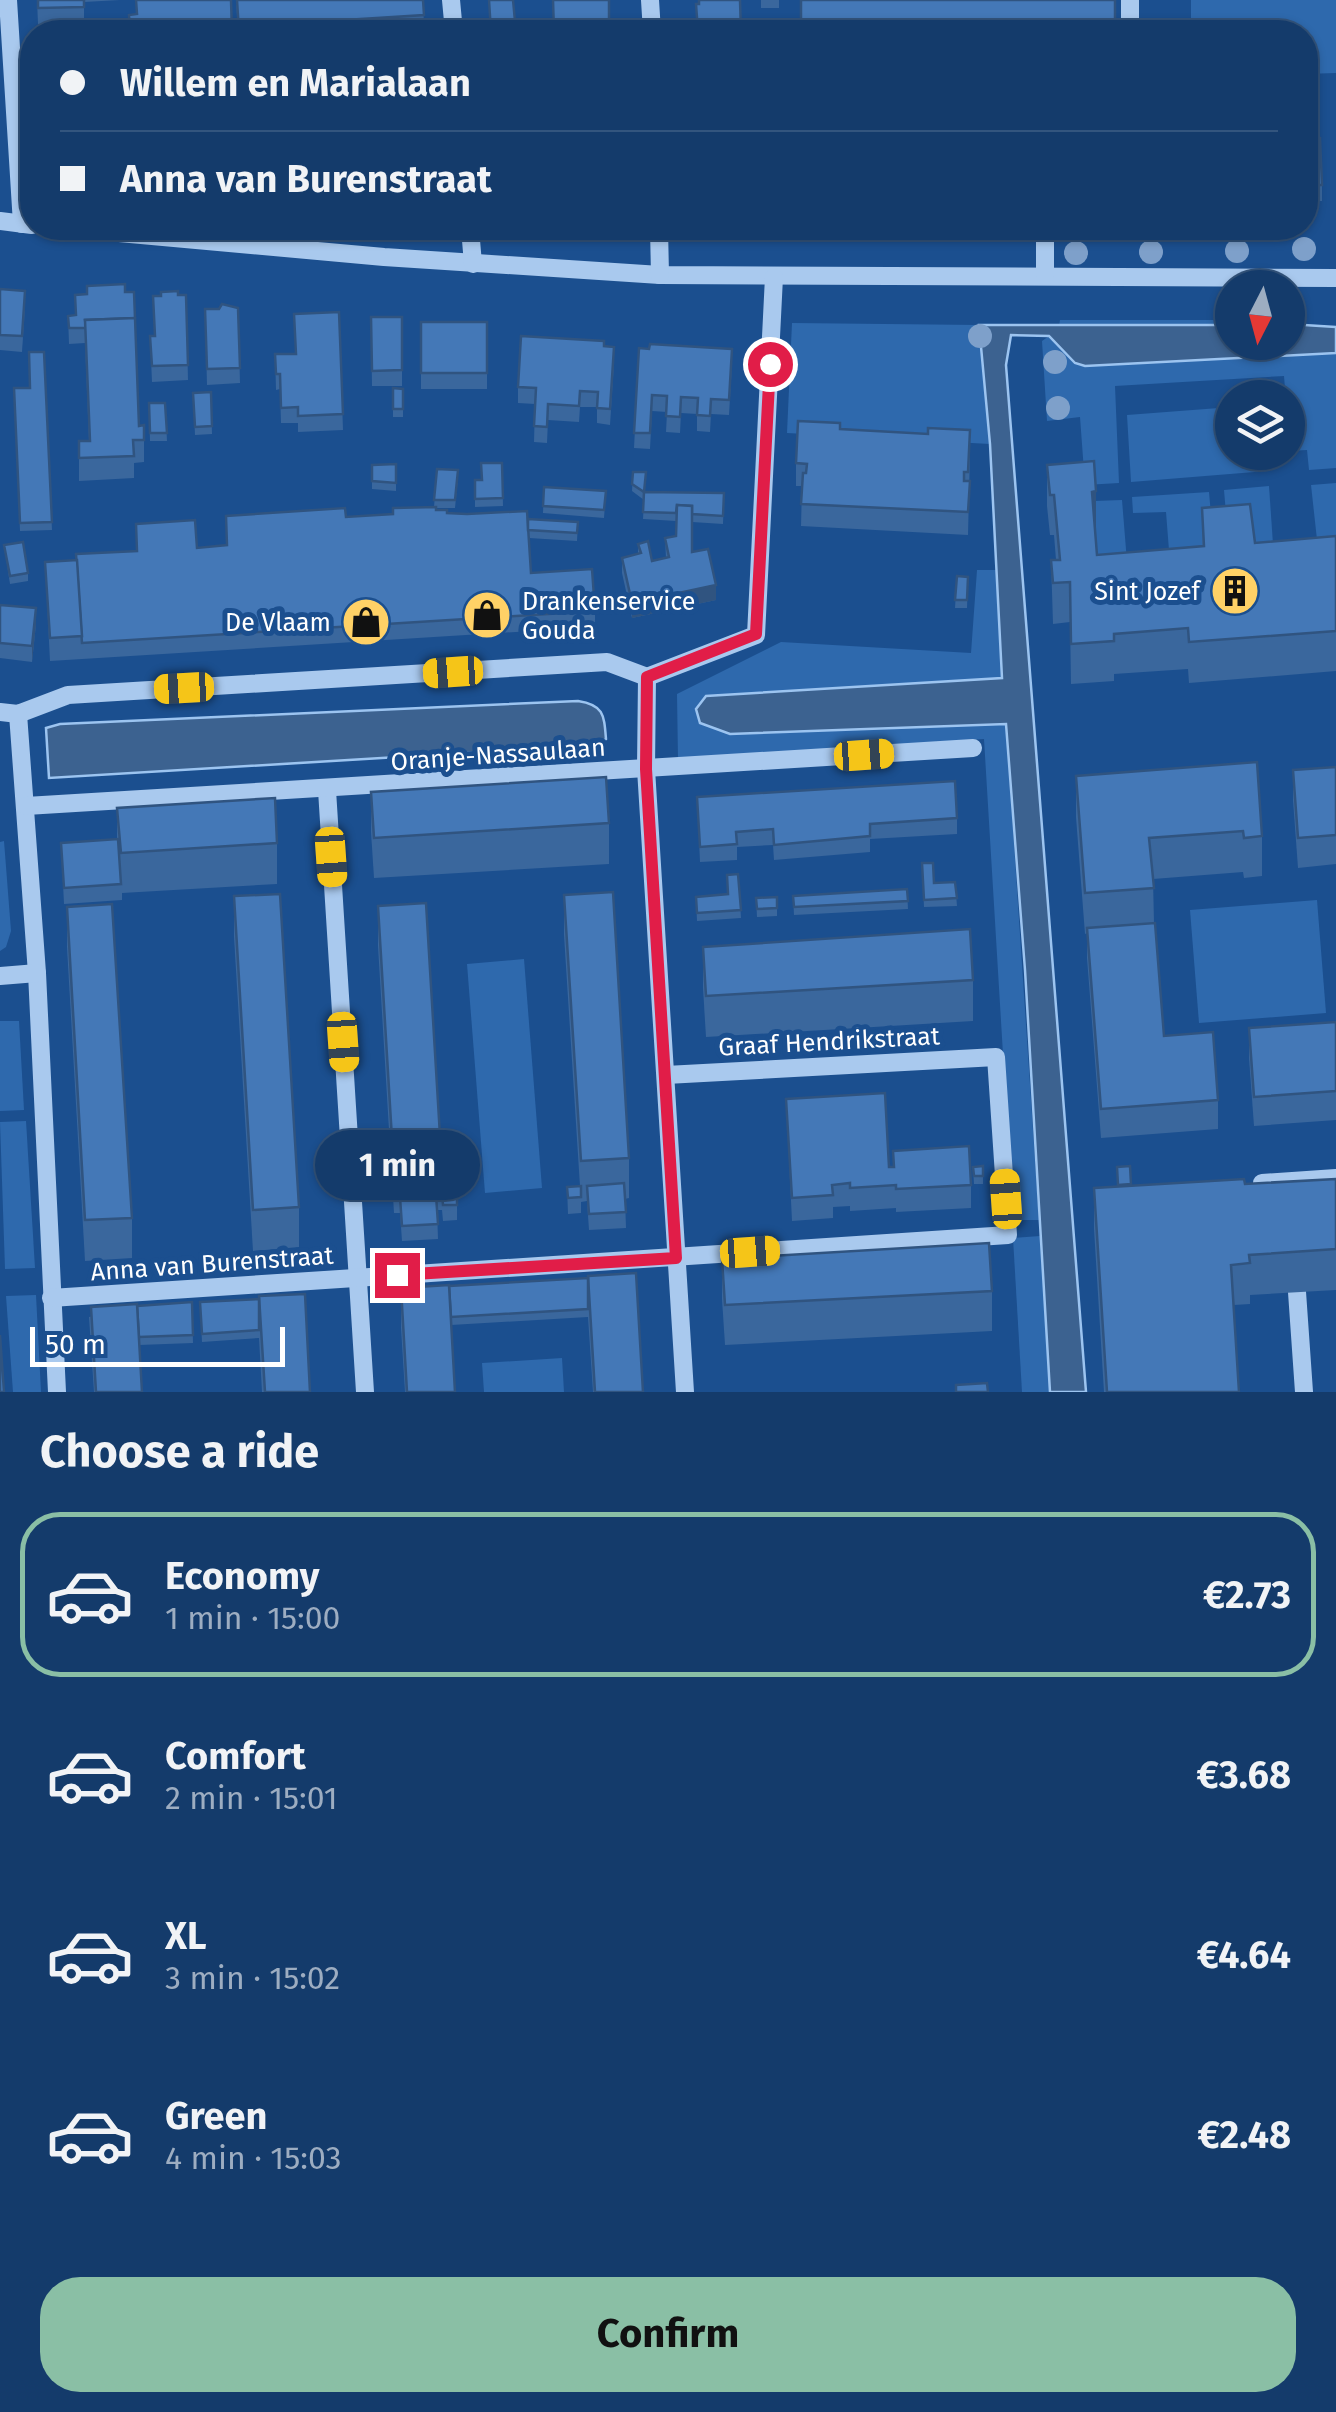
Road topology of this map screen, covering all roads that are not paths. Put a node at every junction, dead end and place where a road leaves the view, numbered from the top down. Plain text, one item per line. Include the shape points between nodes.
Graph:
1 (8, 0) edge
2 (20, 141) edge
3 (201, 240) edge
4 (471, 240) edge
5 (659, 240) edge
6 (1045, 240) edge
7 (474, 264) junction
8 (660, 275) junction
9 (1045, 276) junction
10 (774, 277) junction
11 (1336, 278) edge
12 (647, 677) junction
13 (9, 713) edge
14 (973, 748) dead end
15 (646, 769) junction
16 (327, 790) junction
17 (26, 806) junction
18 (36, 973) junction
19 (0, 976) edge
20 (666, 1075) junction
21 (1336, 1178) edge
22 (1240, 1185) edge
23 (1008, 1235) joint
24 (676, 1258) junction
25 (358, 1278) junction
26 (1297, 1292) edge
27 (50, 1298) junction
28 (57, 1392) edge
29 (365, 1392) edge
30 (685, 1392) edge
31 (1304, 1392) edge

1 - 2 street
3 - 7 street
4 - 7 street
5 - 8 street
6 - 9 street
7 - 8 street
8 - 10 street
9 - 10 street
9 - 11 street
10 - 12 street via 756,634
12 - 13 street via 607,662 68,695
12 - 15 street
13 - 17 street
14 - 15 street, Oranje-Nassaulaan
15 - 16 street, Oranje-Nassaulaan
15 - 20 street
16 - 17 street, Oranje-Nassaulaan
16 - 25 street
17 - 18 street
18 - 19 street
18 - 27 street
20 - 23 street, Graaf Hendrikstraat via 996,1057
20 - 24 street
21 - 22 street via 1291,1188
23 - 24 street, Anna van Burenstraat
24 - 25 street, Anna van Burenstraat
24 - 30 street
25 - 27 street, Anna van Burenstraat
25 - 29 street
26 - 31 street
27 - 28 street

